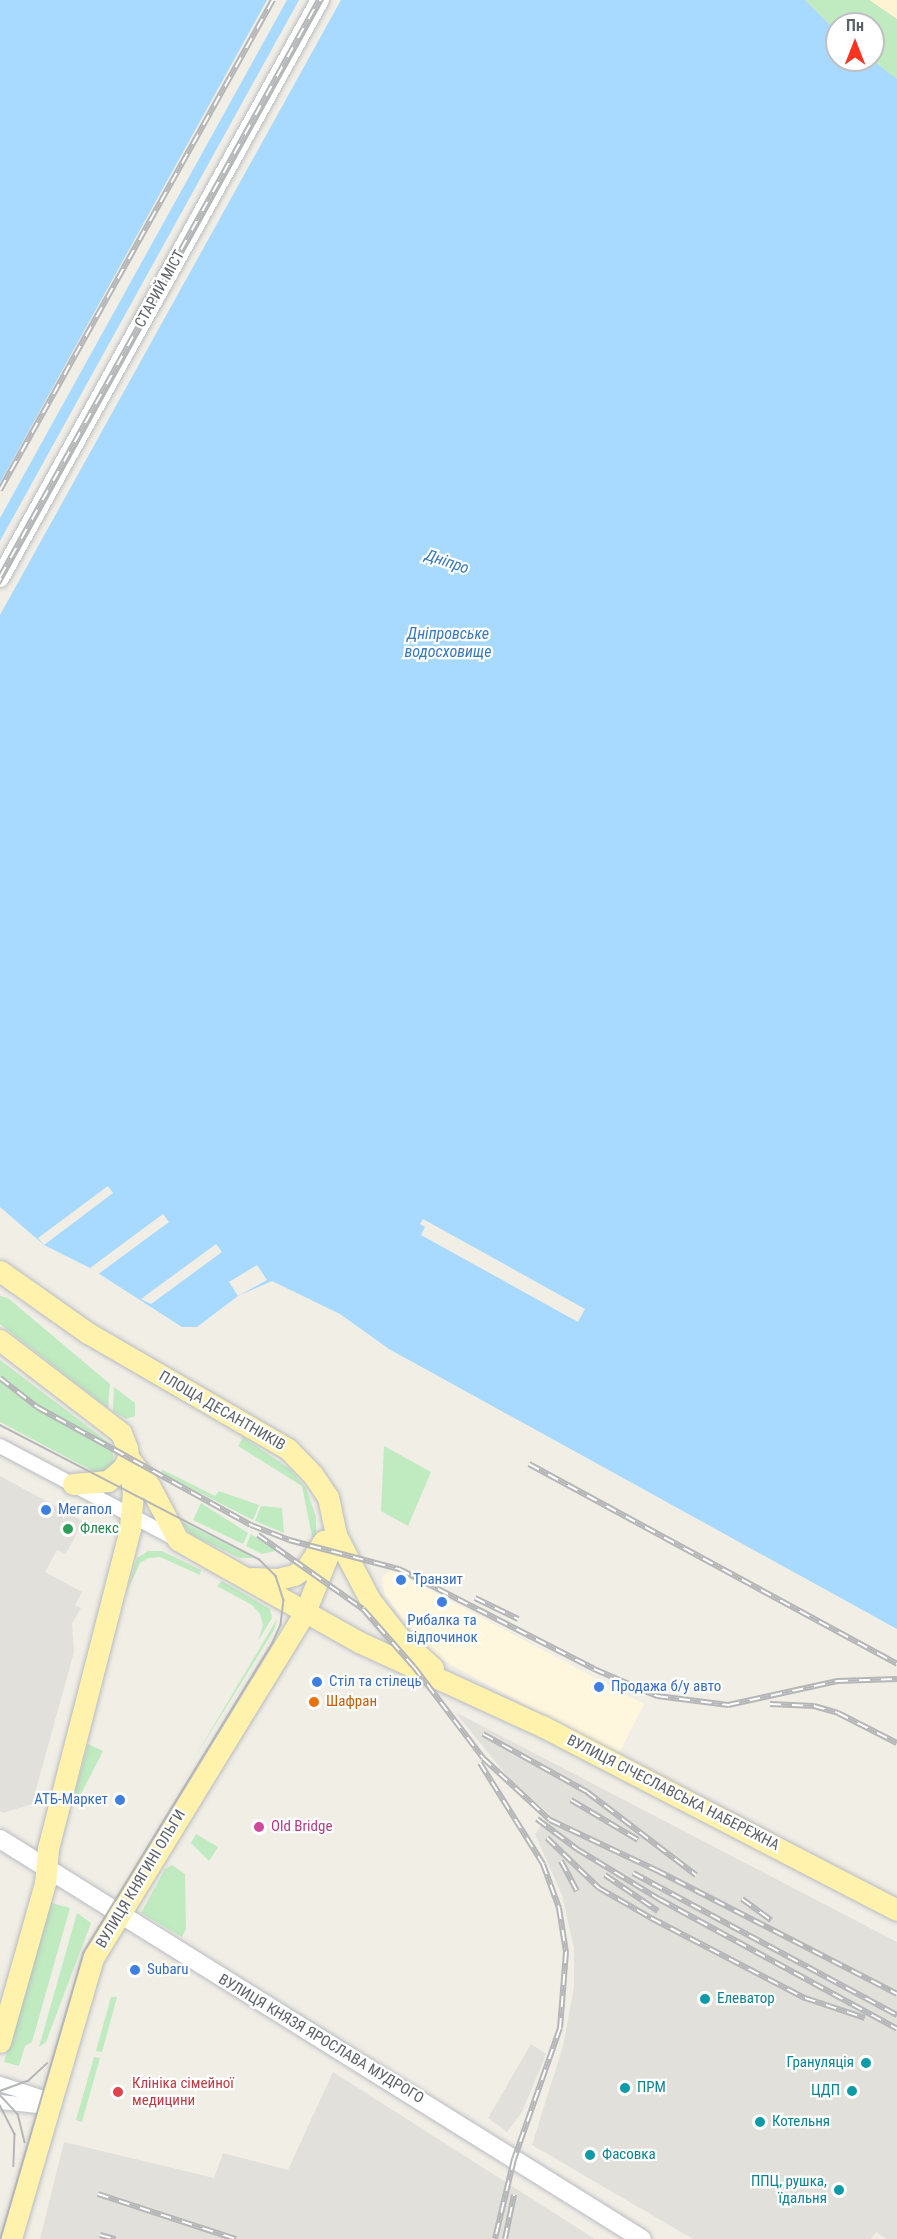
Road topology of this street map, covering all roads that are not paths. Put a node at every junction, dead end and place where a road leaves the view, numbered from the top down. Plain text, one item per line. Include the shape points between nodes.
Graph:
1 (320, 0) edge
2 (0, 578) edge
3 (0, 1271) edge
4 (0, 1286) edge
5 (39, 1302) junction
6 (0, 1340) edge
7 (0, 1446) edge
8 (128, 1457) junction
9 (73, 1484) junction
10 (328, 1497) junction
11 (132, 1516) junction
12 (336, 1535) junction
13 (178, 1540) junction
14 (248, 1577) junction
15 (305, 1612) junction
16 (447, 1680) junction
17 (0, 1839) edge
18 (46, 1868) junction
19 (897, 1910) edge
20 (117, 1914) junction
21 (0, 2042) edge
22 (0, 2084) edge
23 (0, 2102) edge
24 (49, 2103) junction
25 (12, 2239) edge
26 (642, 2239) edge

1 - 2 main road, СТАРИЙ МІСТ
3 - 5 main road
4 - 5 main road
5 - 10 main road, ПЛОЩА ДЕСАНТНИКІВ via 288,1449
6 - 8 main road via 121,1433
7 - 9 street
8 - 9 main road via 124,1467 108,1481
8 - 11 main road
8 - 13 main road via 149,1485
9 - 11 street
10 - 12 main road, ПЛОЩА ДЕСАНТНИКІВ
10 - 14 main road via 325,1536 308,1567 278,1579
11 - 13 street
11 - 18 main road
12 - 15 main road
12 - 16 main road, ВУЛИЦЯ СІЧЕСЛАВСЬКА НАБЕРЕЖНА via 354,1575 379,1613 414,1652
13 - 14 main road
14 - 15 main road
15 - 16 main road, ВУЛИЦЯ СІЧЕСЛАВСЬКА НАБЕРЕЖНА via 359,1642
15 - 20 main road, ВУЛИЦЯ КНЯГИНІ ОЛЬГИ
16 - 19 main road, ВУЛИЦЯ СІЧЕСЛАВСЬКА НАБЕРЕЖНА
17 - 18 main road, ВУЛИЦЯ КНЯЗЯ ЯРОСЛАВА МУДРОГО
18 - 20 main road, ВУЛИЦЯ КНЯЗЯ ЯРОСЛАВА МУДРОГО
18 - 21 main road
20 - 24 main road, ВУЛИЦЯ КНЯГИНІ ОЛЬГИ via 87,1973
20 - 26 main road, ВУЛИЦЯ КНЯЗЯ ЯРОСЛАВА МУДРОГО
22 - 24 street
23 - 24 street
24 - 25 main road, ВУЛИЦЯ КНЯГИНІ ОЛЬГИ

